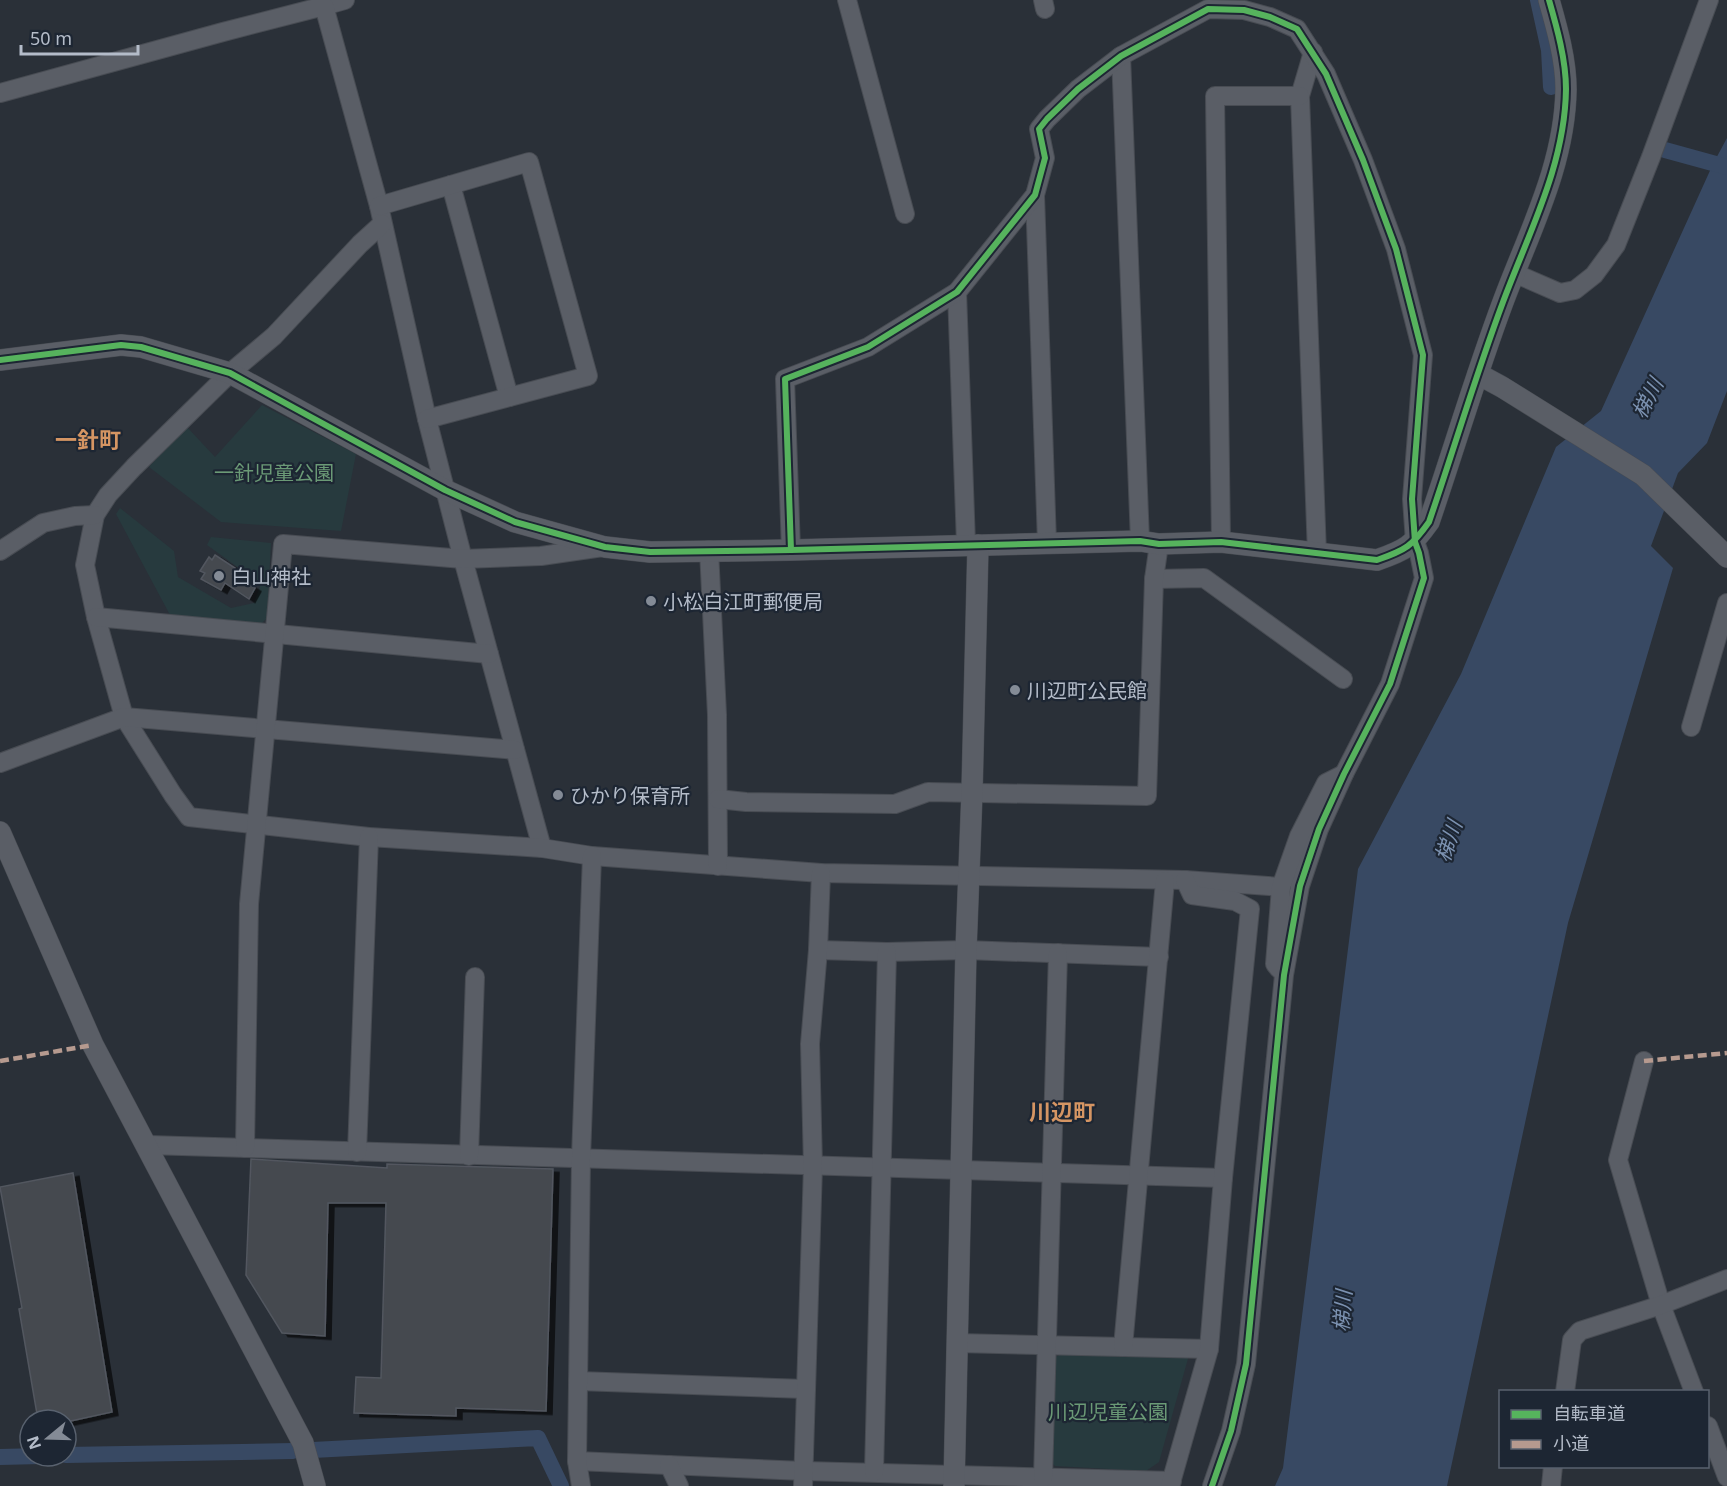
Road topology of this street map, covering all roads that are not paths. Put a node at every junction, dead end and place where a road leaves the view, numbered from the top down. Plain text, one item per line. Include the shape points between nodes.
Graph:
1 (345, 0) edge
2 (847, 0) edge
3 (1549, 0) edge
4 (1709, 0) edge
5 (324, 6) junction
6 (1313, 52) junction
7 (1121, 56) junction
8 (0, 93) edge
9 (1300, 96) junction
10 (451, 184) junction
11 (1035, 195) junction
12 (905, 213) dead end
13 (381, 215) junction
14 (1515, 273) junction
15 (957, 292) junction
16 (0, 360) edge
17 (230, 373) junction
18 (1478, 374) junction
19 (509, 397) junction
20 (427, 419) junction
21 (445, 490) junction
22 (95, 515) junction
23 (1150, 542) junction
24 (1221, 542) junction
25 (1415, 542) junction
26 (1047, 543) junction
27 (972, 544) junction
28 (605, 547) junction
29 (709, 550) junction
30 (792, 550) junction
31 (0, 551) edge
32 (1317, 554) junction
33 (1726, 556) edge
34 (463, 559) junction
35 (1154, 579) junction
36 (1727, 603) edge
37 (96, 617) junction
38 (274, 634) junction
39 (489, 654) junction
40 (1343, 679) dead end
41 (124, 717) junction
42 (1691, 727) dead end
43 (266, 730) junction
44 (515, 750) junction
45 (0, 763) edge
46 (1344, 774) junction
47 (972, 792) junction
48 (718, 799) junction
49 (256, 825) junction
50 (0, 832) edge
51 (369, 837) junction
52 (542, 848) junction
53 (592, 856) junction
54 (718, 866) junction
55 (821, 873) junction
56 (968, 876) junction
57 (1185, 880) junction
58 (1166, 881) junction
59 (1281, 887) junction
60 (818, 950) junction
61 (966, 950) junction
62 (887, 952) junction
63 (1058, 953) junction
64 (1159, 957) junction
65 (1284, 975) junction
66 (476, 977) dead end
67 (1644, 1060) dead end
68 (147, 1145) junction
69 (245, 1148) junction
70 (357, 1152) junction
71 (469, 1156) junction
72 (581, 1158) junction
73 (813, 1166) junction
74 (883, 1169) junction
75 (962, 1171) junction
76 (1052, 1173) junction
77 (1139, 1176) junction
78 (1223, 1178) junction
79 (1727, 1279) edge
80 (1661, 1305) junction
81 (957, 1342) junction
82 (1047, 1346) junction
83 (1123, 1347) junction
84 (1209, 1349) junction
85 (578, 1381) junction
86 (805, 1389) junction
87 (1564, 1390) edge
88 (1693, 1390) edge
89 (1709, 1431) edge
90 (577, 1461) junction
91 (669, 1465) junction
92 (1553, 1468) edge
93 (874, 1473) junction
94 (1727, 1477) edge
95 (803, 1478) edge
96 (1043, 1478) junction
97 (954, 1481) edge
98 (1171, 1484) edge
99 (315, 1486) edge
100 (581, 1486) edge
101 (679, 1486) edge
102 (1212, 1486) edge
103 (1551, 1486) edge

1 - 5 street
2 - 12 street
3 - 14 street via 1559,33 1566,88 1559,148 1545,198
4 - 14 street via 1616,245 1594,275 1575,290 1560,293
5 - 8 street
5 - 13 street
6 - 7 street via 1297,29 1269,17 1244,10 1208,9
6 - 9 street
6 - 25 street via 1363,160 1396,249 1423,355 1412,499
7 - 11 street via 1078,89 1039,129 1045,158
7 - 23 street
9 - 24 street via 1215,96
9 - 32 street
10 - 13 street
10 - 19 street
10 - 19 street via 529,162 588,376
11 - 15 street
11 - 26 street
13 - 17 street via 360,244 274,336
13 - 20 street
14 - 18 street
15 - 27 street
15 - 30 street via 868,347 785,379
16 - 17 street via 141,346
17 - 21 street
17 - 22 street via 121,481
18 - 25 street via 1429,522
18 - 33 street via 1643,475
19 - 20 street
20 - 21 street
21 - 28 street via 515,522
21 - 34 street
22 - 31 street via 43,523
22 - 37 street via 85,565
23 - 24 street
23 - 26 street
23 - 35 street
24 - 32 street
25 - 32 street via 1401,552 1377,560
25 - 46 street via 1424,578 1390,684
26 - 27 street
27 - 30 street
27 - 47 street
28 - 29 street via 650,552
28 - 34 street
29 - 30 street
29 - 48 street
34 - 38 street via 283,544
34 - 39 street
35 - 40 street via 1204,578
35 - 47 street via 1147,796
36 - 42 street
37 - 38 street
37 - 41 street
38 - 39 street
38 - 43 street
39 - 44 street
41 - 43 street
41 - 45 street
41 - 49 street via 189,817
43 - 44 street
43 - 49 street
44 - 52 street
46 - 59 street via 1326,783 1299,836
46 - 65 street via 1319,829 1300,886
47 - 48 street via 928,792 896,804
47 - 56 street
48 - 54 street
49 - 51 street
49 - 69 street via 249,904
50 - 68 street via 93,1045
51 - 52 street
51 - 70 street
52 - 53 street
53 - 54 street
53 - 72 street
54 - 55 street
55 - 56 street
55 - 60 street
56 - 58 street
56 - 61 street
57 - 58 street
57 - 59 street
57 - 78 street via 1192,895 1235,901 1250,909
58 - 64 street
59 - 65 street via 1275,964
60 - 62 street
60 - 73 street via 810,1044
61 - 62 street
61 - 63 street
61 - 75 street
62 - 74 street
63 - 64 street
63 - 76 street
64 - 77 street
65 - 102 street via 1245,1364 1231,1431
66 - 71 street
67 - 80 street via 1618,1160
68 - 69 street
68 - 99 street via 303,1443
69 - 70 street
70 - 71 street
71 - 72 street
72 - 73 street
72 - 85 street
73 - 74 street
73 - 86 street
74 - 75 street
74 - 93 street
75 - 76 street
75 - 81 street
76 - 77 street
76 - 82 street
77 - 78 street
77 - 83 street
78 - 84 street
79 - 80 street
80 - 87 street via 1580,1331 1572,1340
80 - 88 street
81 - 82 street
81 - 97 street
82 - 83 street
82 - 96 street
83 - 84 street
84 - 98 street
85 - 86 street
85 - 90 street
86 - 95 street
89 - 94 street
90 - 91 street
90 - 100 street
91 - 95 street
91 - 101 street
92 - 103 street
93 - 95 street
93 - 97 street
96 - 97 street
96 - 98 street

